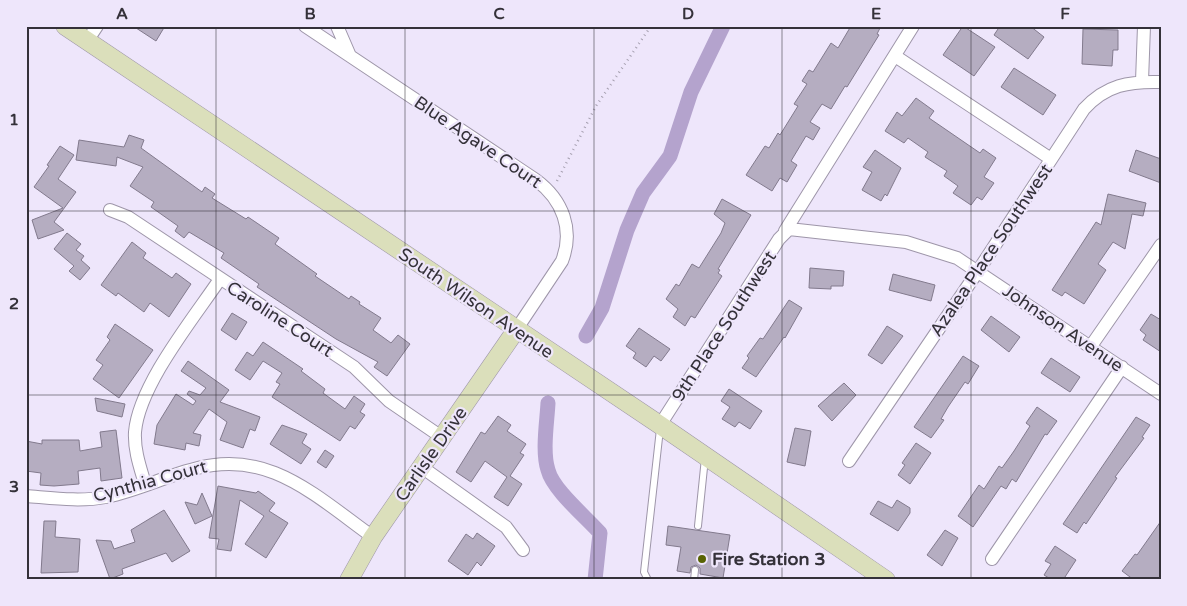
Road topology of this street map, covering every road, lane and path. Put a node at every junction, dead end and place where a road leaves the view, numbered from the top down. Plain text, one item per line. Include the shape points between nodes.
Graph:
1 (65, 26) edge
2 (97, 26) edge
3 (306, 26) edge
4 (337, 26) edge
5 (651, 26) edge
6 (913, 26) edge
7 (1144, 26) edge
8 (87, 41) junction
9 (350, 56) junction
10 (895, 56) junction
11 (1142, 81) junction
12 (1161, 82) edge
13 (1051, 159) junction
14 (551, 192) junction
15 (110, 210) dead end
16 (787, 230) junction
17 (1161, 245) edge
18 (978, 271) junction
19 (220, 279) junction
20 (516, 330) junction
21 (1090, 346) junction
22 (1122, 367) junction
23 (1161, 394) edge
24 (660, 425) junction
25 (443, 438) junction
26 (705, 456) junction
27 (849, 461) dead end
28 (423, 468) junction
29 (145, 484) junction
30 (26, 496) edge
31 (698, 526) dead end
32 (373, 537) junction
33 (523, 550) dead end
34 (992, 559) dead end
35 (695, 570) dead end
36 (349, 580) edge
37 (648, 580) edge
38 (694, 580) edge
39 (886, 580) edge

1 - 8 main road, South Wilson Avenue
2 - 8 street
3 - 9 street, Blue Agave Court
4 - 9 street
5 - 14 path via 596,106
6 - 10 street, 9th Place Southwest
7 - 11 street
8 - 20 main road, South Wilson Avenue
9 - 14 street, Blue Agave Court
10 - 13 street
10 - 16 street, 9th Place Southwest
11 - 12 street, Azalea Place Southwest
11 - 13 street, Azalea Place Southwest via 1123,83 1093,98
13 - 18 street, Azalea Place Southwest
14 - 20 street, Blue Agave Court via 560,204 566,223 567,250
15 - 19 street, Caroline Court via 128,218
16 - 18 street, Johnson Avenue via 906,242 957,258
16 - 24 street, 9th Place Southwest
17 - 21 street
18 - 21 street, Johnson Avenue
18 - 27 street, Azalea Place Southwest
19 - 25 street, Caroline Court via 354,367 389,401
19 - 29 street via 143,396 135,434
20 - 24 main road, South Wilson Avenue
20 - 25 main road, Carlisle Drive
21 - 22 street, Johnson Avenue
22 - 23 street, Johnson Avenue
22 - 34 street
24 - 26 main road, South Wilson Avenue
24 - 37 lane via 644,572
25 - 28 main road, Carlisle Drive
26 - 31 lane
26 - 39 main road, South Wilson Avenue
28 - 32 main road, Carlisle Drive
28 - 33 street via 506,527
29 - 30 street, Cynthia Court via 89,499
29 - 32 street, Cynthia Court via 195,467 220,464 261,469 295,483
32 - 36 main road, Carlisle Drive
35 - 38 lane

